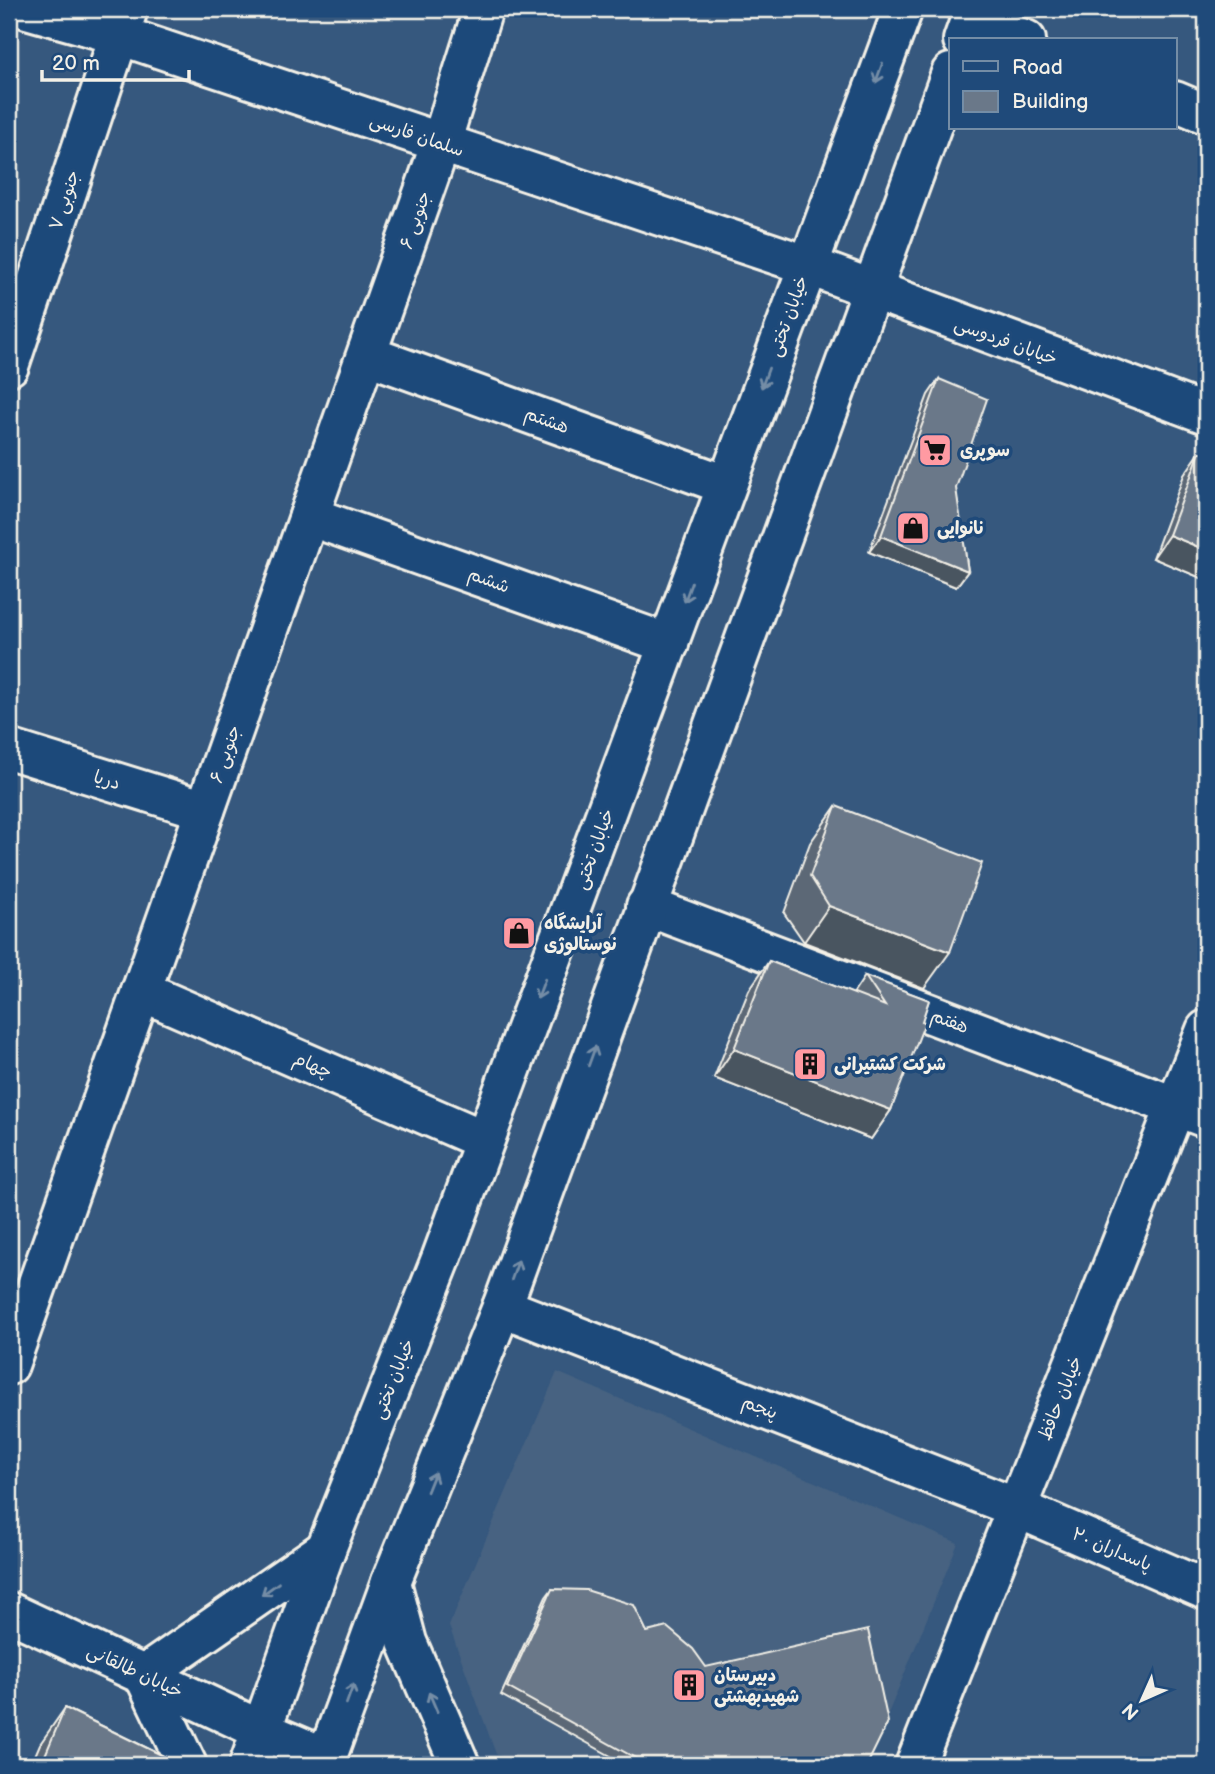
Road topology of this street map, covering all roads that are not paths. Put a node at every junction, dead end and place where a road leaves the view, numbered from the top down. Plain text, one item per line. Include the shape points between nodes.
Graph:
1 (27, 9) edge
2 (483, 9) edge
3 (903, 9) edge
4 (123, 22) edge
5 (969, 22) edge
6 (1020, 38) edge
7 (949, 78) edge
8 (1176, 101) edge
9 (1206, 114) edge
10 (441, 144) junction
11 (807, 265) junction
12 (871, 291) junction
13 (367, 355) junction
14 (9, 366) edge
15 (1206, 414) edge
16 (726, 485) junction
17 (309, 516) junction
18 (669, 644) junction
19 (9, 749) edge
20 (205, 810) junction
21 (646, 906) junction
22 (141, 990) junction
23 (1206, 1030) edge
24 (1191, 1112) edge
25 (484, 1140) junction
26 (502, 1307) junction
27 (9, 1365) edge
28 (1017, 1508) junction
29 (326, 1549) junction
30 (391, 1582) junction
31 (1206, 1590) edge
32 (9, 1612) edge
33 (144, 1675) junction
34 (255, 1748) edge
35 (331, 1763) edge
36 (187, 1765) edge
37 (460, 1765) edge
38 (915, 1765) edge

1 - 4 street, سلمان فارسی
2 - 10 street, ۶ جنوبی
3 -> 11 street, خیابان تختی
4 - 10 street, سلمان فارسی
4 - 14 street, ۷ جنوبی
5 - 6 street
7 - 12 street
8 - 9 street
10 - 11 street, سلمان فارسی
10 - 13 street, ۶ جنوبی
11 - 12 street, خیابان فردوسی
11 -> 16 street, خیابان تختی
12 - 15 street, خیابان فردوسی
12 - 21 street
13 - 16 street, هشتم
13 - 17 street, ۶ جنوبی
16 -> 18 street, خیابان تختی
17 - 18 street, ششم
17 - 20 street, ۶ جنوبی
18 -> 25 street, خیابان تختی
19 - 20 street, دریا
20 - 22 street, ۶ جنوبی
21 - 24 street, هفتم
26 -> 21 street
22 - 25 street, چهام
22 - 27 street, ۶ جنوبی
23 - 24 street, خیابان حافظ
24 - 28 street, خیابان حافظ
25 - 29 street, خیابان تختی
26 - 28 street, پنجم
30 -> 26 street
28 - 31 street, پاسداران ۲۰
28 - 38 street, خیابان حافظ
29 -> 33 street
29 - 34 street, خیابان تختی
35 -> 30 street
37 -> 30 street via 407,1642
32 - 33 street, خیابان طالقانی
33 - 34 street, خیابان طالقانی
33 - 36 street
34 - 35 street, خیابان طالقانی

